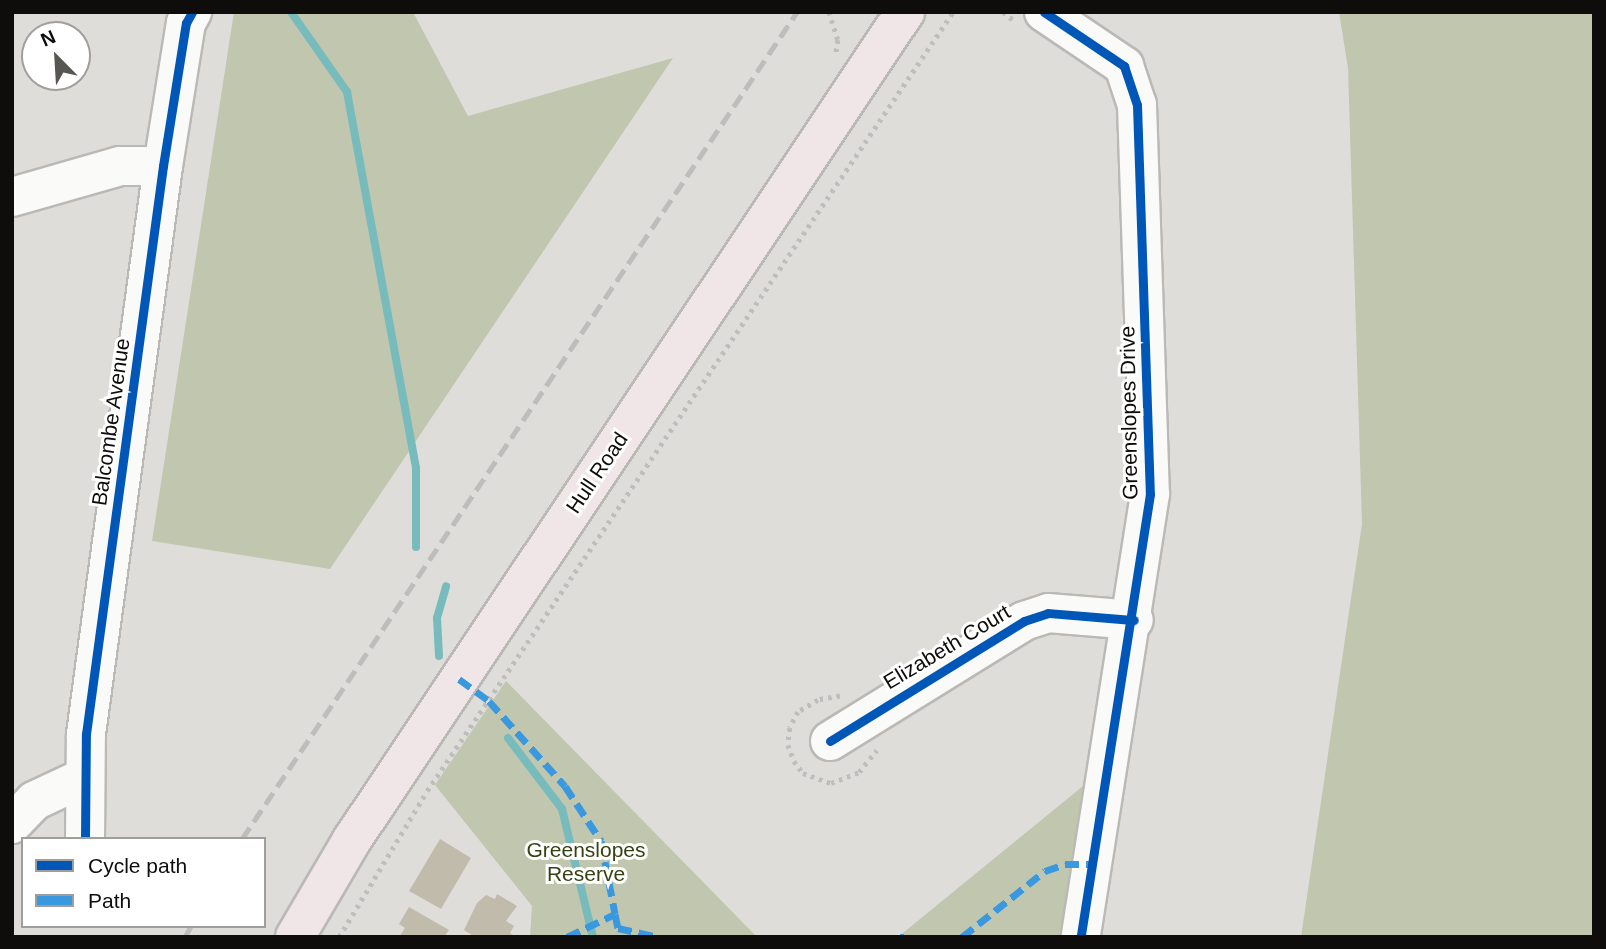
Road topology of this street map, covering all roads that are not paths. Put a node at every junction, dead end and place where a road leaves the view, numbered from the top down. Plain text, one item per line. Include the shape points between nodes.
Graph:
1 (192, 12) edge
2 (891, 17) edge
3 (1034, 20) edge
4 (163, 166) junction
5 (12, 197) edge
6 (1134, 620) junction
7 (830, 741) dead end
8 (85, 777) junction
9 (12, 824) edge
10 (85, 837) edge
11 (295, 937) edge
12 (1082, 937) edge

1 - 4 street, Balcombe Avenue via 186,23
2 - 11 main road, Hull Road via 352,839
3 - 6 street, Greenslopes Drive via 1124,66 1137,105 1150,494
4 - 5 street via 120,166
4 - 8 street, Balcombe Avenue via 86,734
6 - 7 street, Elizabeth Court via 1048,613 1024,621
6 - 12 street, Greenslopes Drive
8 - 9 street via 34,802
8 - 10 street, Balcombe Avenue

